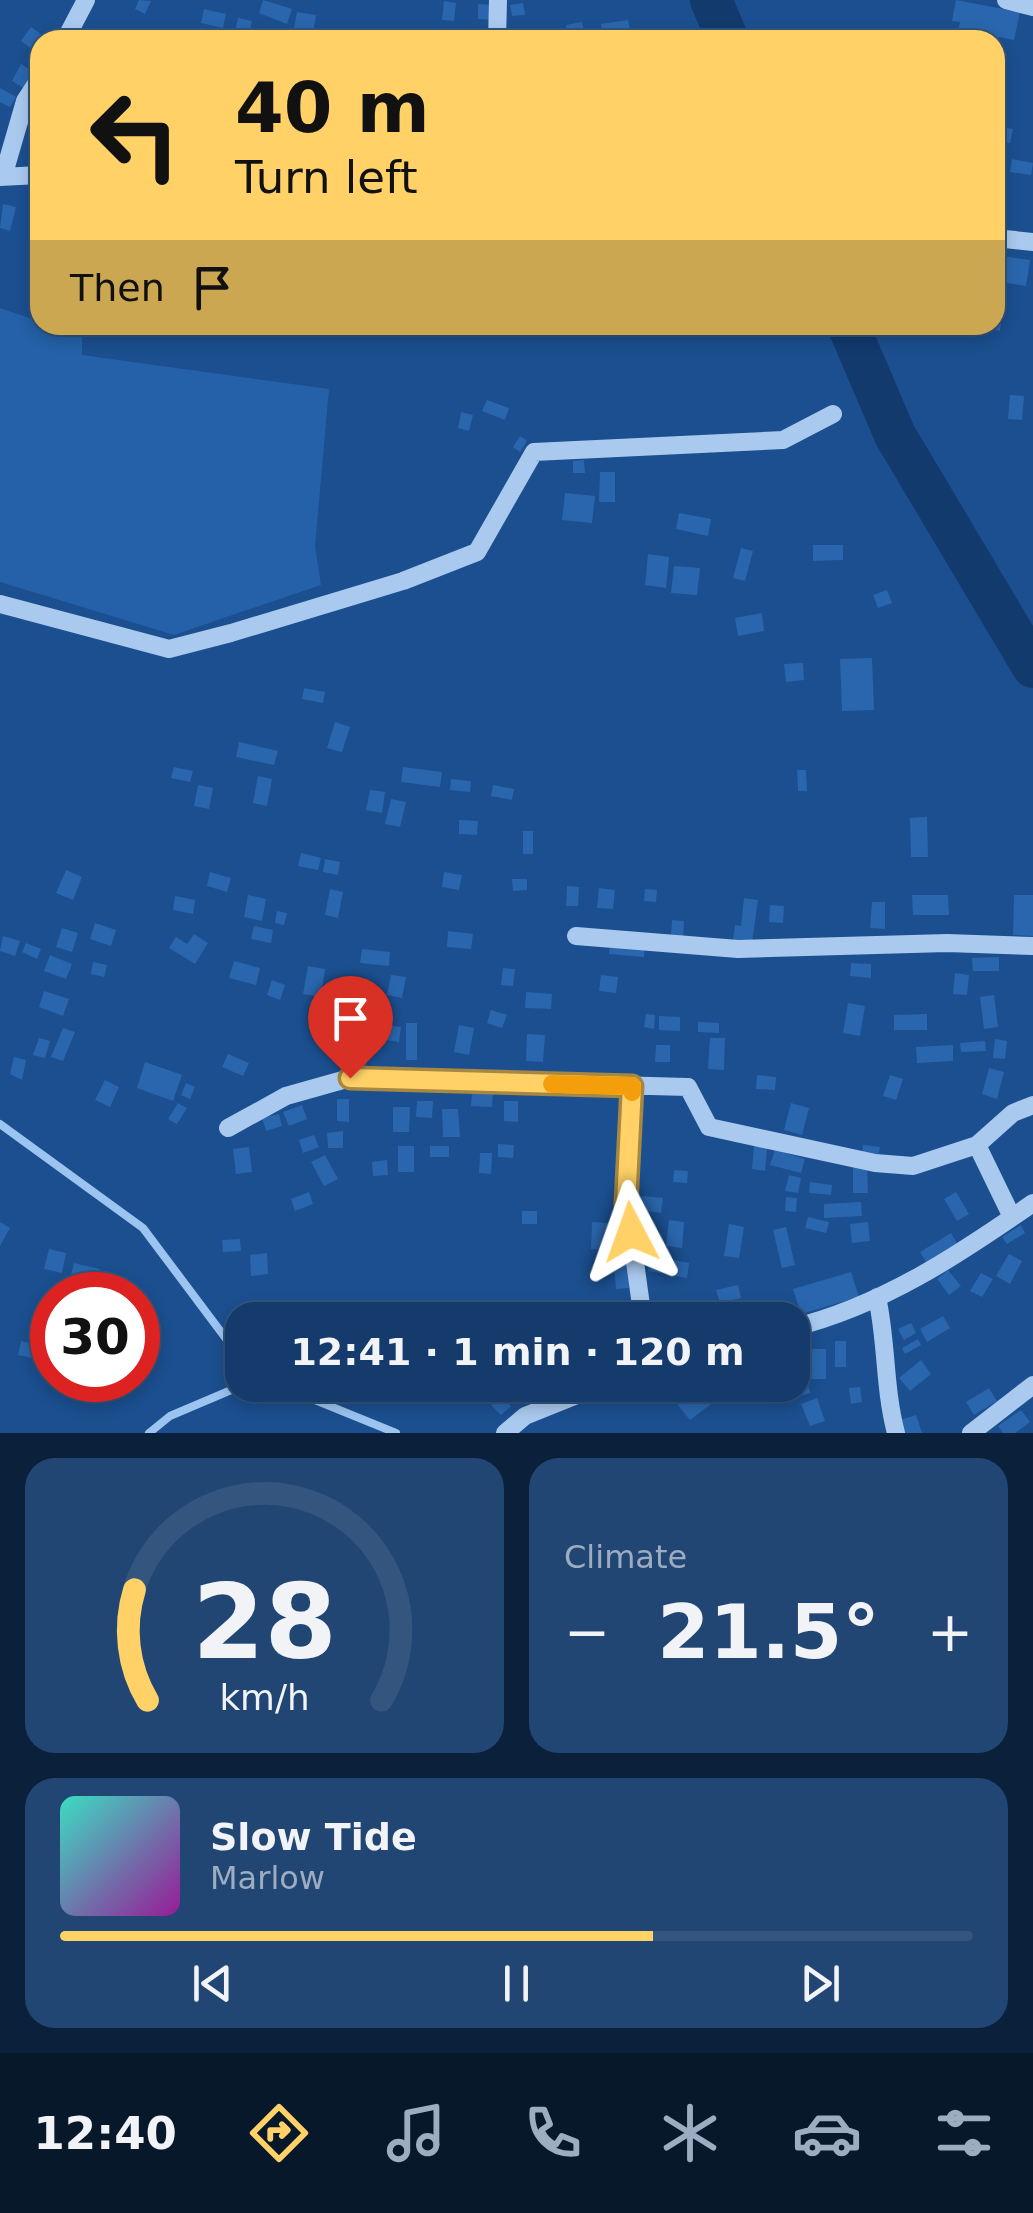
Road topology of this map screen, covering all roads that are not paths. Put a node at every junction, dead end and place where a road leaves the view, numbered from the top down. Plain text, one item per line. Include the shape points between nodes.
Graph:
1 (86, 0) edge
2 (498, 0) edge
3 (1006, 0) edge
4 (1033, 7) edge
5 (70, 30) edge
6 (497, 30) edge
7 (30, 93) edge
8 (30, 176) edge
9 (1, 177) edge
10 (1005, 239) edge
11 (1033, 242) edge
12 (833, 414) dead end
13 (0, 604) edge
14 (576, 936) dead end
15 (1033, 946) edge
16 (632, 1086) junction
17 (1033, 1105) edge
18 (228, 1128) dead end
19 (977, 1145) junction
20 (1033, 1203) edge
21 (1012, 1216) junction
22 (877, 1297) junction
23 (640, 1302) edge
24 (810, 1324) edge
25 (1033, 1385) edge
26 (560, 1402) edge
27 (505, 1433) edge
28 (896, 1433) edge
29 (971, 1433) edge

1 - 5 street
2 - 6 street
3 - 4 street
7 - 9 street
8 - 9 street
10 - 11 street
12 - 13 street via 783,440 534,452 477,552 403,581 170,649
14 - 15 street via 738,949
16 - 18 street via 350,1078 286,1096
16 - 19 street via 688,1087 709,1126 875,1163 913,1166
16 - 23 street via 626,1204
17 - 19 street via 1013,1112
19 - 21 street
20 - 21 street
21 - 22 street
22 - 24 street
22 - 28 street
25 - 29 street
26 - 27 street

